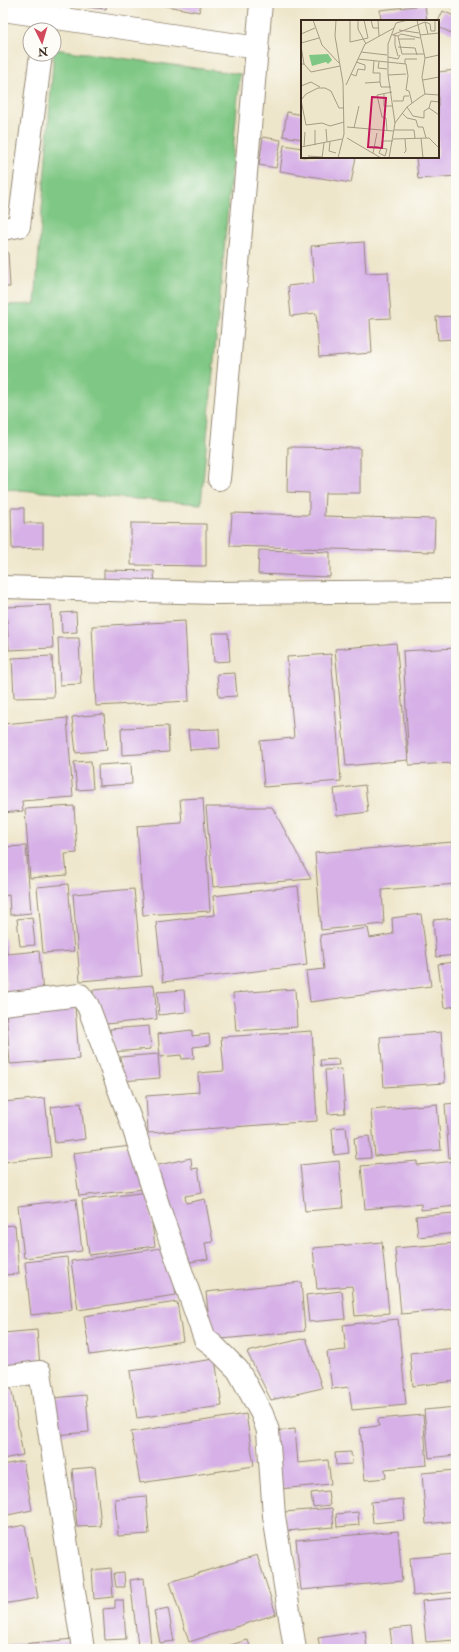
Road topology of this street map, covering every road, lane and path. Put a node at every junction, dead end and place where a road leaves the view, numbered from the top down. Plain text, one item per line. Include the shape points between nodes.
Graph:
1 (261, 3) edge
2 (3, 10) edge
3 (45, 16) edge
4 (258, 48) junction
5 (40, 62) edge
6 (3, 229) edge
7 (219, 478) dead end
8 (3, 587) edge
9 (456, 591) edge
10 (3, 1004) edge
11 (3, 1377) edge
12 (83, 1649) edge
13 (295, 1649) edge

1 - 4 street
2 - 3 street
3 - 4 street
4 - 7 street
5 - 6 street via 19,226
8 - 9 street via 215,593
10 - 13 street via 80,995 88,1006 133,1127 205,1339 238,1370 262,1414 268,1431 274,1516
11 - 12 street via 40,1372

